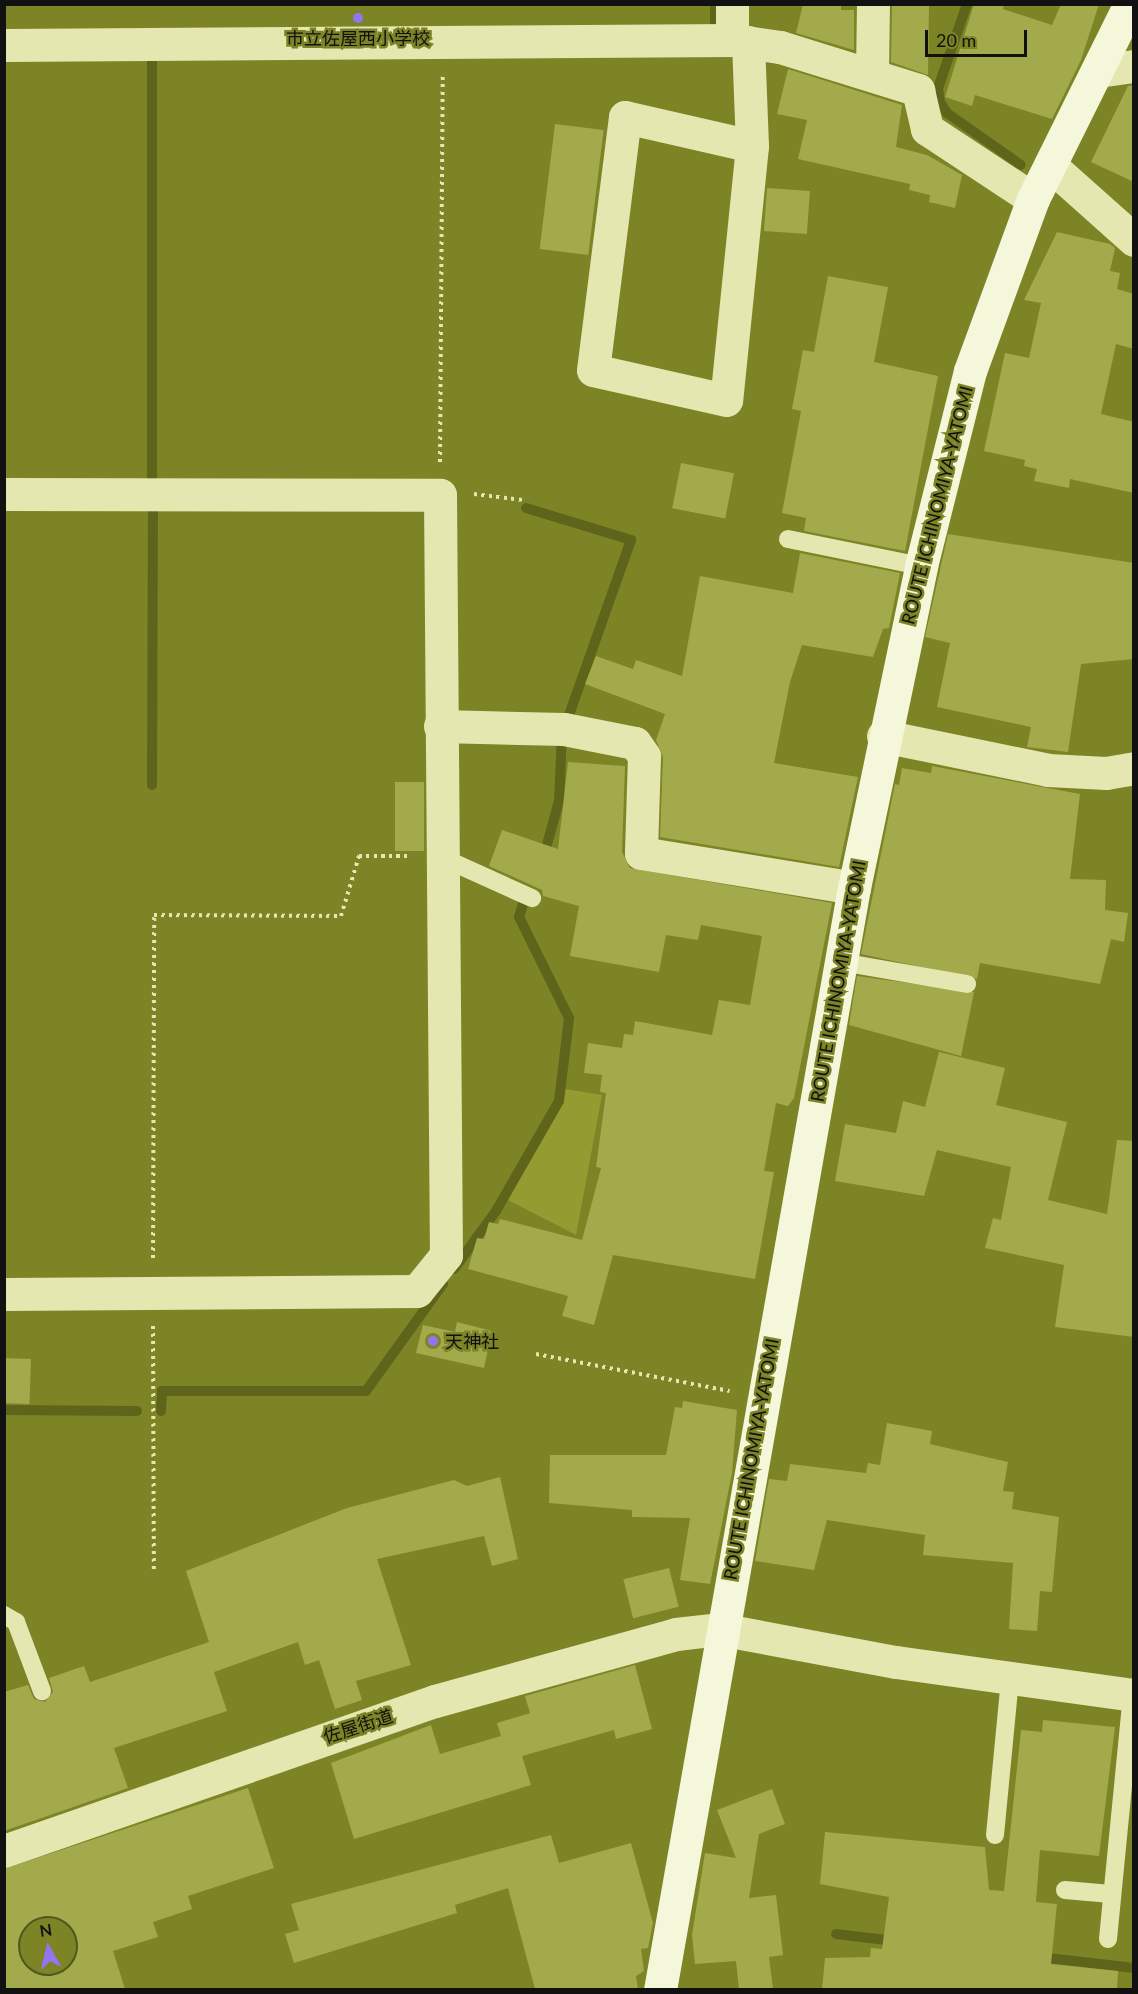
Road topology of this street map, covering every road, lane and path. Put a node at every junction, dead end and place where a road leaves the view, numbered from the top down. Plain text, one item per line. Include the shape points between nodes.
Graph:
1 (732, 4) edge
2 (873, 4) edge
3 (1130, 4) edge
4 (740, 41) junction
5 (443, 42) junction
6 (4, 45) edge
7 (1134, 66) edge
8 (1098, 71) junction
9 (872, 74) junction
10 (752, 146) junction
11 (1051, 166) junction
12 (1033, 199) junction
13 (1134, 240) edge
14 (4, 495) edge
15 (440, 495) junction
16 (523, 500) dead end
17 (788, 539) dead end
18 (921, 566) junction
19 (440, 726) junction
20 (883, 736) junction
21 (1134, 768) edge
22 (441, 857) junction
23 (854, 888) junction
24 (532, 898) dead end
25 (841, 962) junction
26 (967, 984) dead end
27 (153, 1293) junction
28 (4, 1294) edge
29 (536, 1354) dead end
30 (762, 1397) junction
31 (154, 1571) dead end
32 (4, 1615) edge
33 (719, 1629) junction
34 (1010, 1679) junction
35 (42, 1691) dead end
36 (1133, 1695) edge
37 (995, 1835) dead end
38 (4, 1851) edge
39 (1065, 1890) dead end
40 (1111, 1894) junction
41 (1108, 1939) dead end
42 (660, 1989) edge

1 - 4 street
2 - 9 street
3 - 8 main road, ROUTE ICHINOMIYA-YATOMI
4 - 5 street
4 - 9 street
4 - 10 street
5 - 6 street
5 - 15 path
7 - 8 street
8 - 11 main road, ROUTE ICHINOMIYA-YATOMI
9 - 12 street via 918,90 927,129
10 - 10 street via 726,400 593,370 625,117
11 - 12 main road, ROUTE ICHINOMIYA-YATOMI
11 - 13 street
12 - 18 main road, ROUTE ICHINOMIYA-YATOMI via 970,370
14 - 15 street
15 - 16 path via 499,493
15 - 19 street
17 - 18 lane
18 - 20 main road, ROUTE ICHINOMIYA-YATOMI
19 - 22 street
19 - 23 street via 564,729 635,743 644,756 641,853
20 - 21 street via 1048,770 1106,773
20 - 23 main road, ROUTE ICHINOMIYA-YATOMI
22 - 24 lane
22 - 27 street via 446,1255 417,1291
22 - 27 path via 359,856 341,916 154,915
23 - 25 main road, ROUTE ICHINOMIYA-YATOMI
25 - 26 lane
25 - 30 main road, ROUTE ICHINOMIYA-YATOMI
27 - 28 street
27 - 31 path
29 - 30 path
30 - 33 main road, ROUTE ICHINOMIYA-YATOMI
32 - 35 lane via 16,1622
33 - 34 street, 佐屋街道
33 - 38 street, 佐屋街道 via 676,1634 435,1701
33 - 42 main road, ROUTE ICHINOMIYA-YATOMI
34 - 36 street, 佐屋街道
34 - 37 lane
36 - 40 lane
39 - 40 lane
40 - 41 lane

